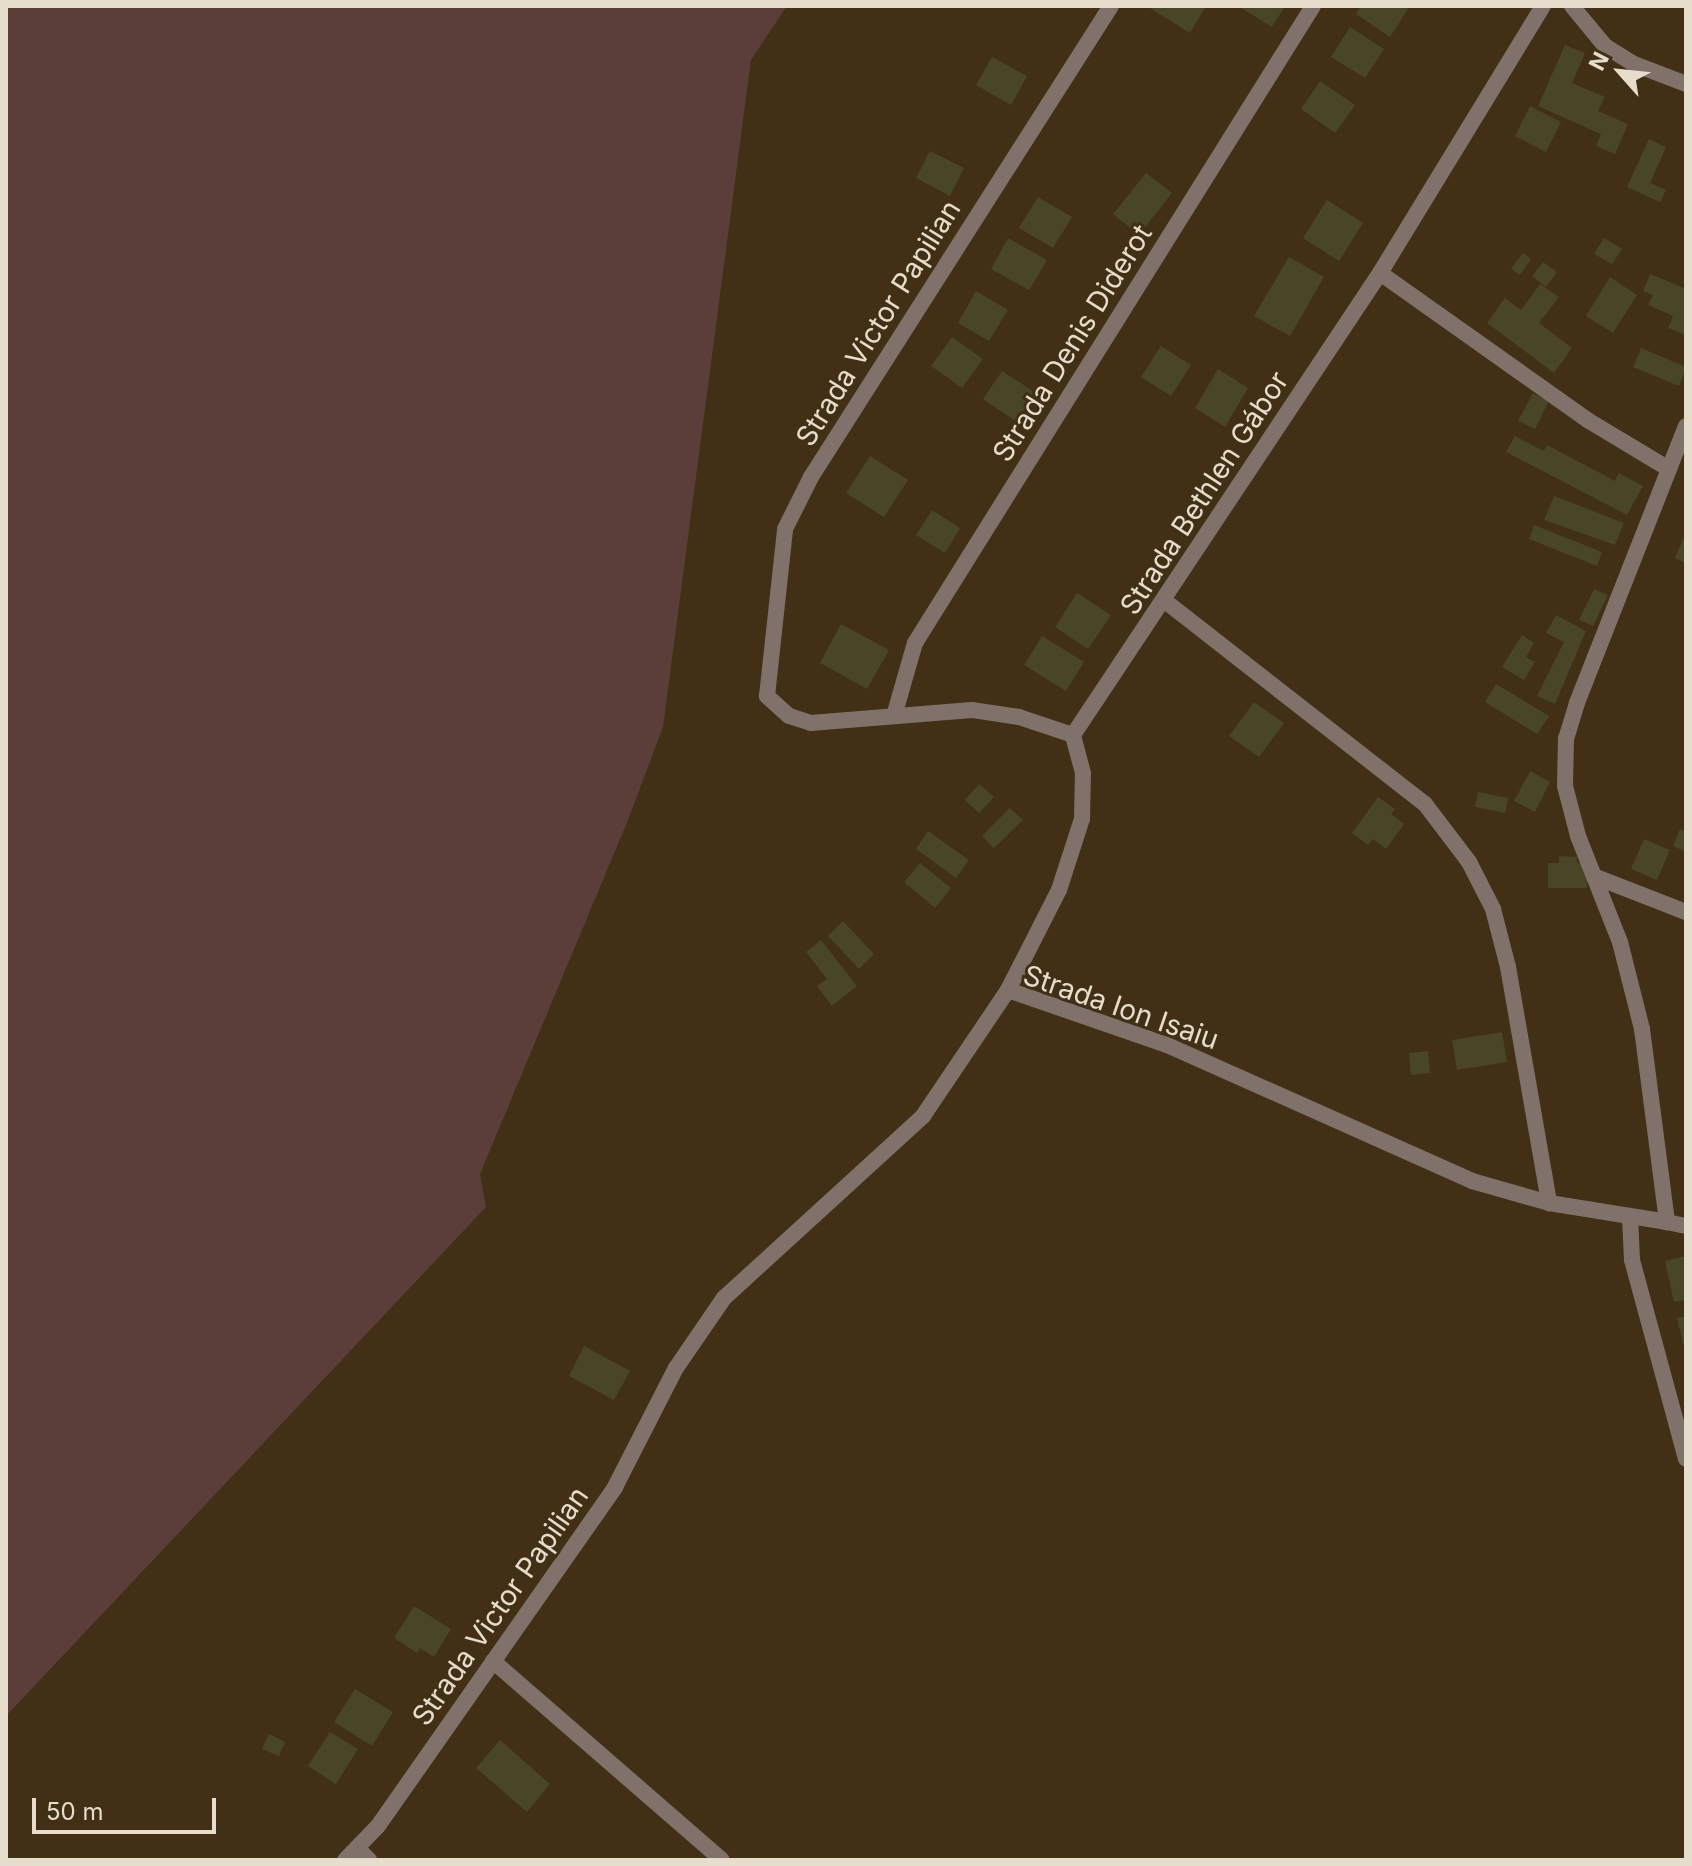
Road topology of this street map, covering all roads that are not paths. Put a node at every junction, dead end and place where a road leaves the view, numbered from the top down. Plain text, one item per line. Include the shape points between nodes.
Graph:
1 (1111, 6) edge
2 (1313, 6) edge
3 (1543, 6) edge
4 (1572, 6) edge
5 (1686, 84) edge
6 (1380, 273) junction
7 (1686, 426) edge
8 (1669, 469) junction
9 (1165, 601) junction
10 (894, 716) junction
11 (1073, 735) junction
12 (1596, 877) junction
13 (1686, 912) edge
14 (1008, 990) junction
15 (1549, 1203) junction
16 (1630, 1217) junction
17 (1667, 1222) junction
18 (1686, 1226) edge
19 (676, 1368) joint
20 (1686, 1459) edge
21 (493, 1661) junction
22 (357, 1856) edge
23 (722, 1860) edge

1 - 10 street, Strada Victor Papilian via 785,529 767,696 789,716 811,723
2 - 10 street, Strada Denis Diderot via 915,643
3 - 6 street, Strada Bethlen Gábor
4 - 5 street via 1605,46
6 - 8 street via 1589,421
6 - 9 street, Strada Bethlen Gábor
7 - 8 street
8 - 12 street via 1566,738 1565,786
9 - 11 street, Strada Bethlen Gábor
9 - 15 street via 1425,804 1469,862 1493,909 1508,967
10 - 11 street via 972,710 1019,717
11 - 14 street via 1083,773 1082,819 1059,890
12 - 13 street
12 - 17 street via 1620,942 1642,1029
14 - 15 street, Strada Ion Isaiu via 1167,1045 1472,1181
14 - 19 street, Strada Ion Isaiu via 923,1116 724,1298
15 - 16 street, Strada Ion Isaiu
16 - 17 street, Strada Ion Isaiu
16 - 20 street via 1632,1260
17 - 18 street, Strada Ion Isaiu
19 - 21 street, Strada Victor Papilian via 615,1487
21 - 22 street, Strada Victor Papilian
21 - 23 street

